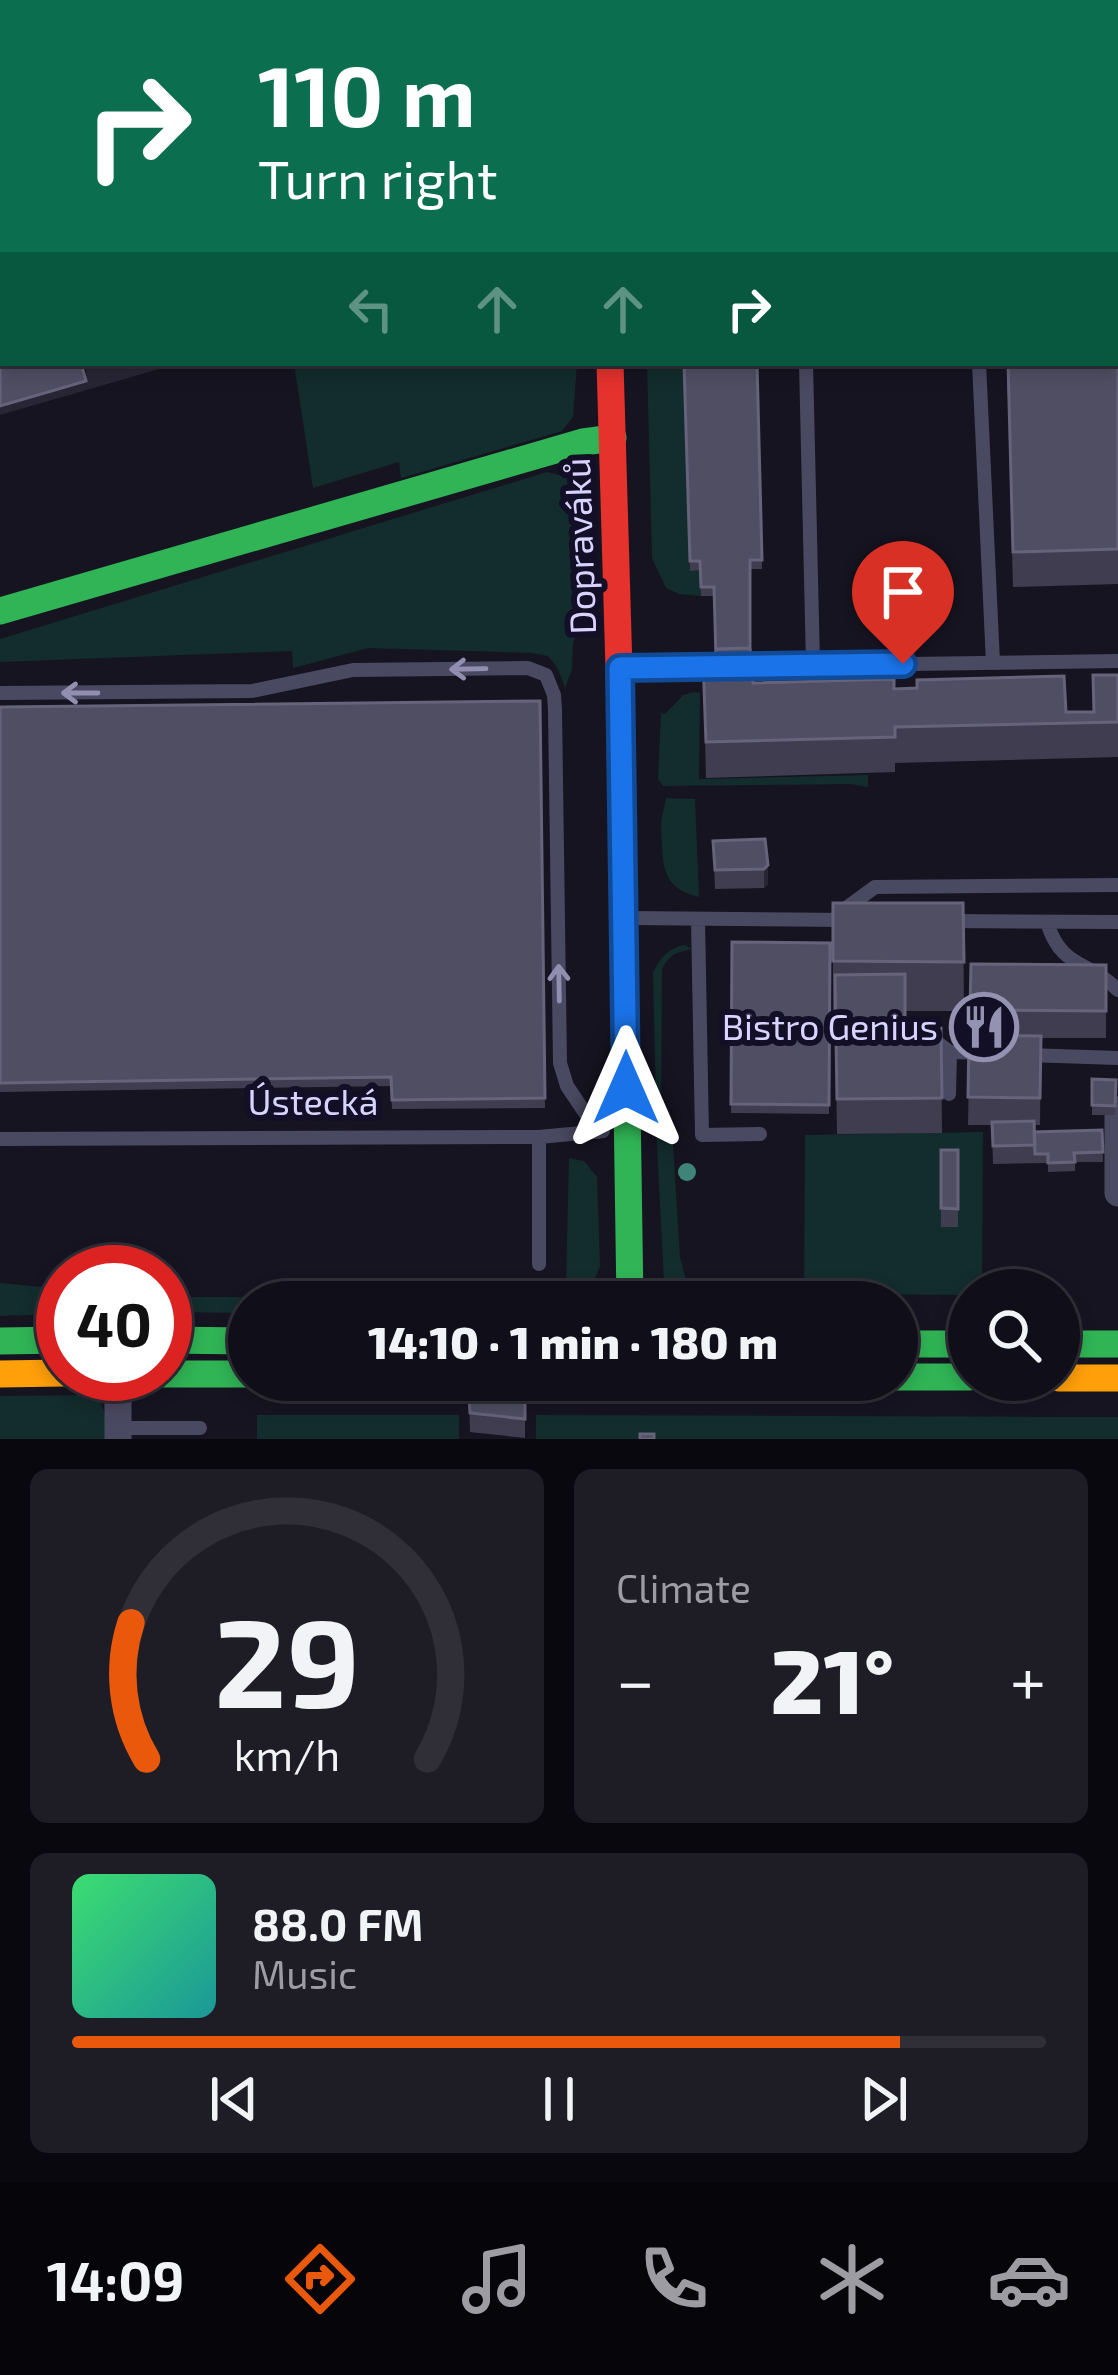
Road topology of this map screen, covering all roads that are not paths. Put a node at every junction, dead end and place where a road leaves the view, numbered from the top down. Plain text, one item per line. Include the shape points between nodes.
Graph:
1 (610, 366) edge
2 (806, 366) edge
3 (979, 366) edge
4 (613, 438) junction
5 (0, 611) edge
6 (1118, 662) edge
7 (993, 663) junction
8 (813, 664) junction
9 (620, 668) junction
10 (0, 693) edge
11 (1118, 885) edge
12 (624, 918) junction
13 (698, 919) junction
14 (829, 920) junction
15 (872, 921) edge
16 (938, 921) edge
17 (1047, 922) junction
18 (1118, 922) edge
19 (1072, 961) junction
20 (1055, 967) edge
21 (1118, 990) edge
22 (924, 1032) edge
23 (950, 1052) junction
24 (998, 1054) edge
25 (1022, 1054) edge
26 (1118, 1058) edge
27 (949, 1094) dead end
28 (1118, 1110) edge
29 (612, 1131) junction
30 (760, 1134) dead end
31 (539, 1136) junction
32 (0, 1139) edge
33 (1118, 1193) edge
34 (539, 1264) dead end
35 (628, 1281) edge
36 (36, 1340) edge
37 (192, 1340) edge
38 (0, 1341) edge
39 (228, 1341) edge
40 (1080, 1344) edge
41 (1118, 1344) edge
42 (36, 1373) edge
43 (192, 1373) edge
44 (0, 1374) edge
45 (228, 1374) edge
46 (1080, 1378) edge
47 (1118, 1378) edge
48 (118, 1401) edge
49 (200, 1429) dead end
50 (117, 1433) edge

1 - 4 street, Dopraváků
2 - 8 lane
3 - 7 lane
4 - 5 street
4 - 9 street, Dopraváků
6 - 7 lane
7 - 8 lane
8 - 9 lane
9 - 12 street, Dopraváků
29 -> 10 lane via 567,1086 560,1063 555,710 546,675 528,668 353,670 252,691
11 - 14 lane via 875,887
12 - 13 lane
12 - 29 street, Dopraváků
13 - 14 lane
13 - 30 lane via 702,1135
14 - 15 lane
16 - 17 lane
17 - 18 lane
17 - 19 lane
19 - 20 lane
19 - 21 lane
22 - 23 lane
23 - 24 lane
23 - 27 lane
25 - 26 lane
28 - 33 street
29 - 31 lane, Ústecká
29 - 35 street, Dopraváků
31 - 32 lane, Ústecká
31 - 34 lane
36 - 38 street
37 - 39 street
40 - 41 street
42 - 44 street
43 - 45 street
46 - 47 street
48 - 50 street
49 - 50 lane

